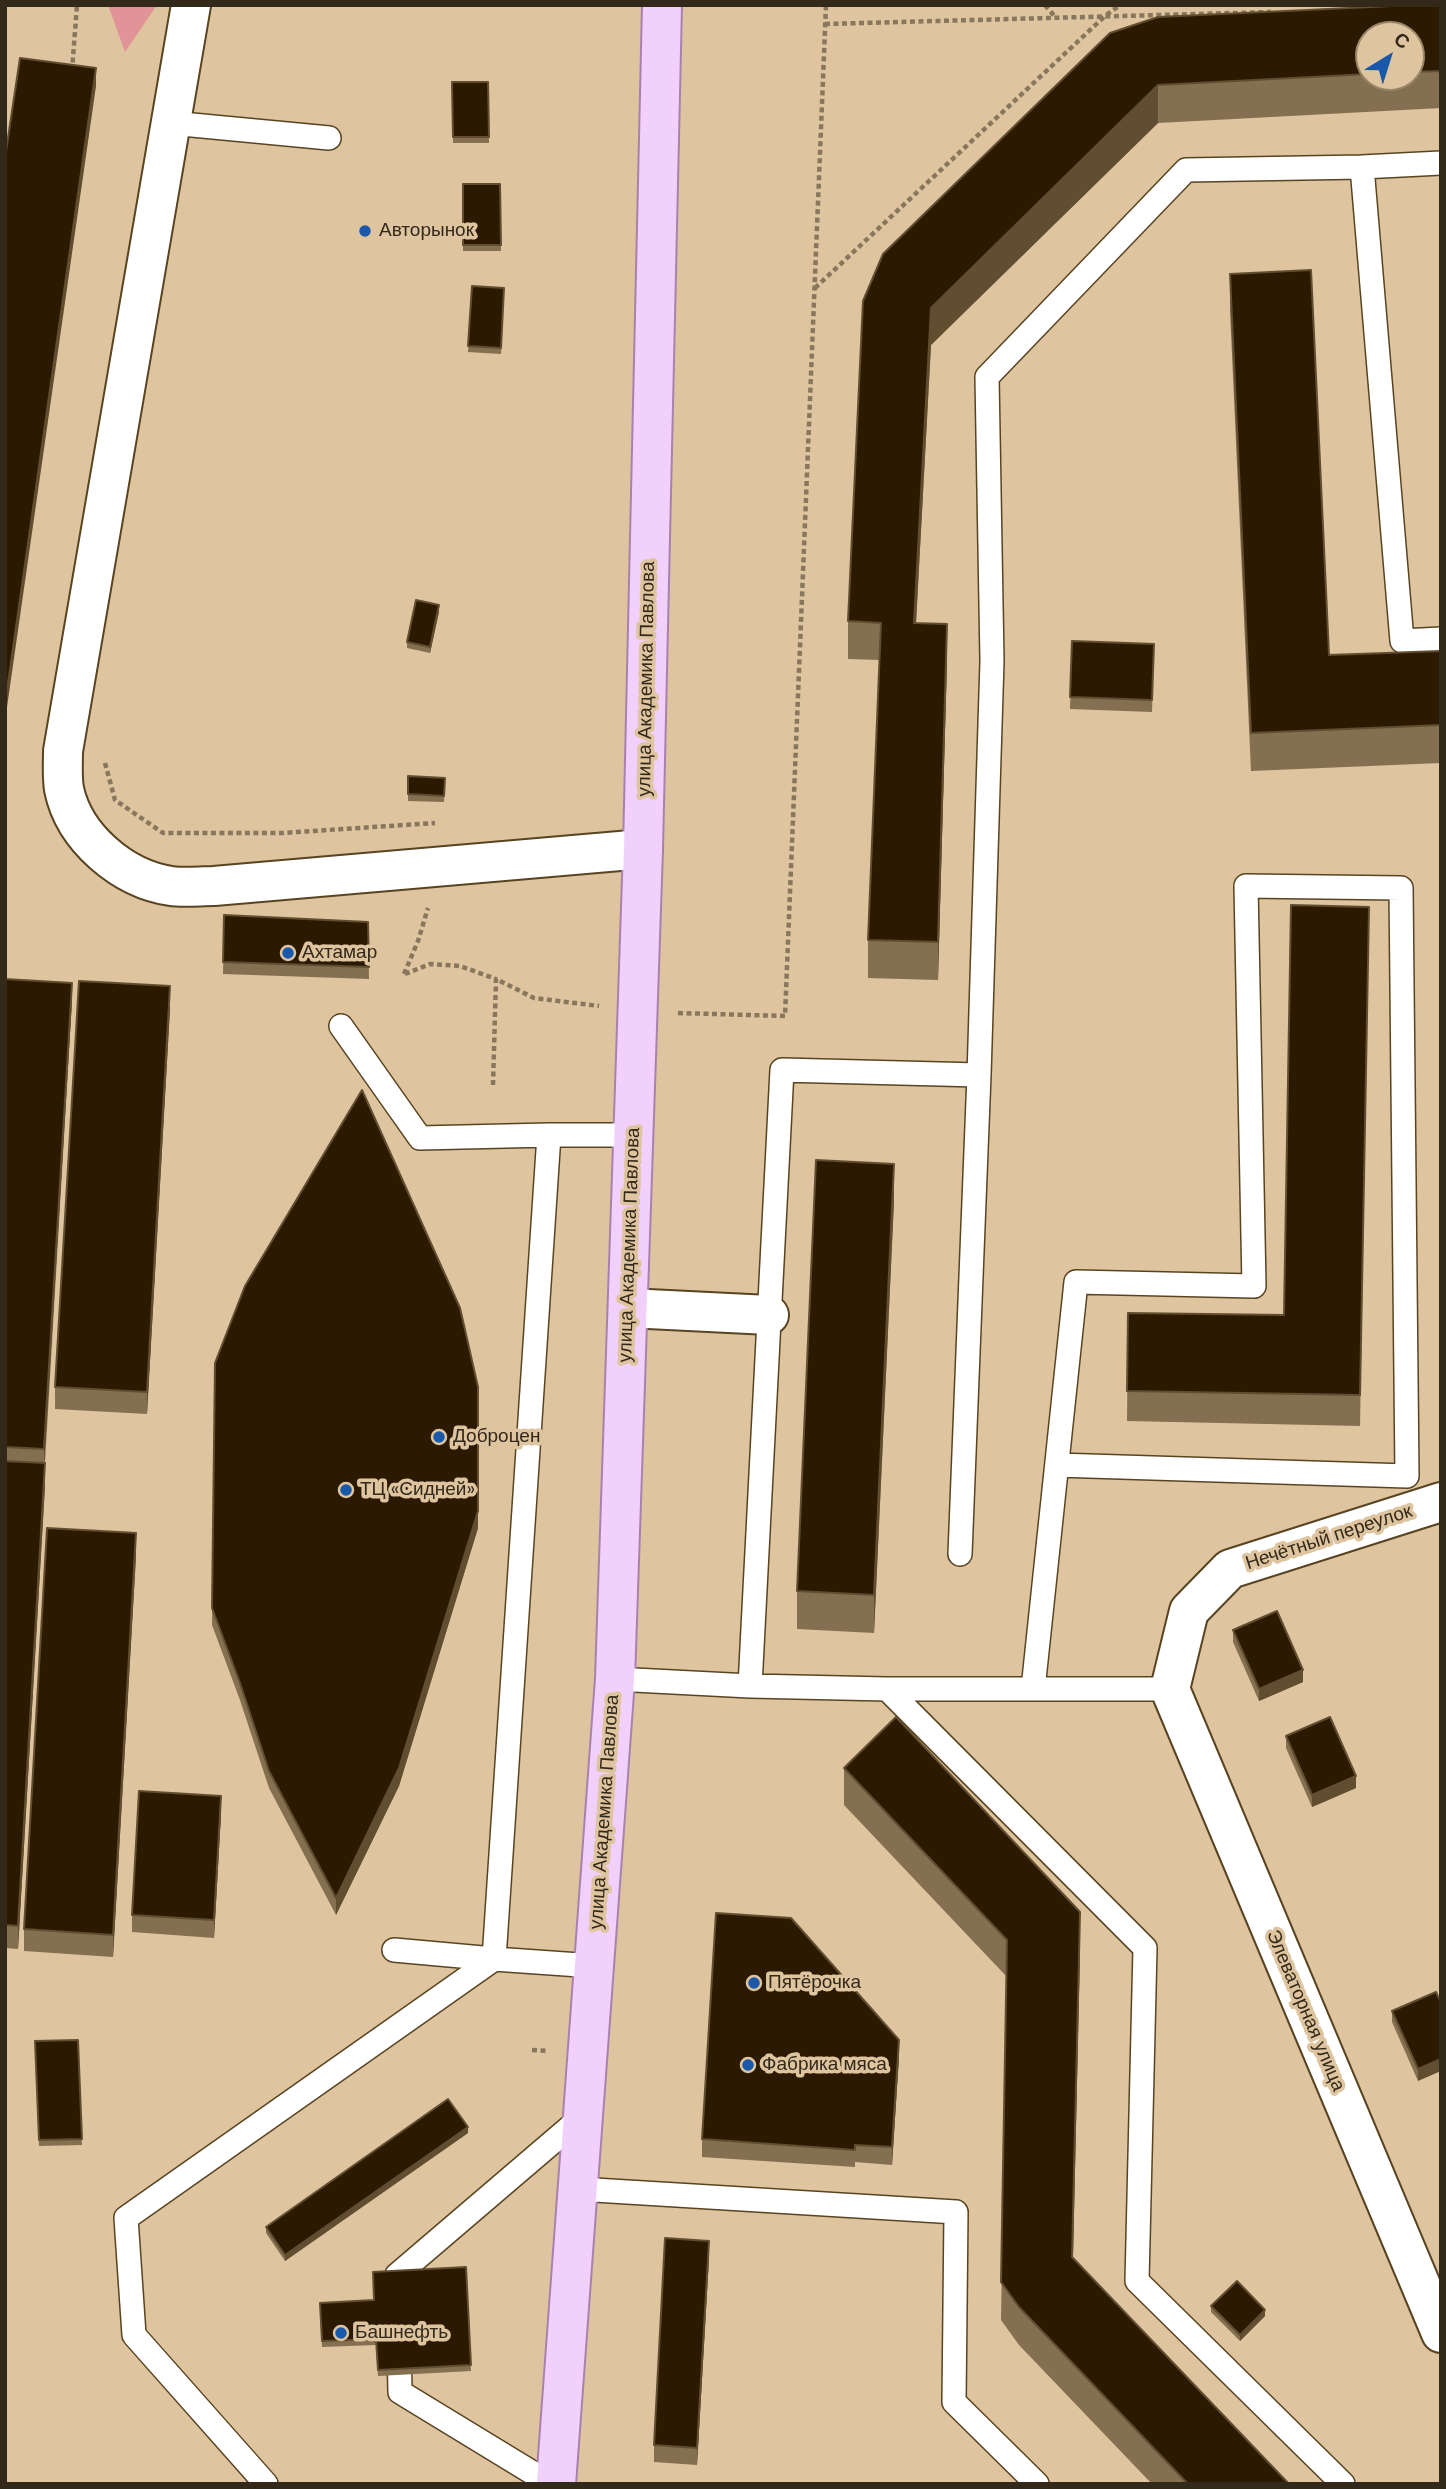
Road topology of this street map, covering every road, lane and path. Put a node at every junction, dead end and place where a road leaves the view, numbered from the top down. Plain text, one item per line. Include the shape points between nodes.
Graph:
1 (77, 5) edge
2 (191, 5) edge
3 (662, 5) edge
4 (826, 5) edge
5 (1045, 5) edge
6 (1120, 5) edge
7 (1273, 12) edge
8 (1105, 16) junction
9 (1056, 18) junction
10 (825, 24) junction
11 (72, 71) edge
12 (171, 123) junction
13 (329, 138) dead end
14 (1441, 163) edge
15 (1362, 167) junction
16 (814, 289) junction
17 (1441, 639) edge
18 (103, 754) dead end
19 (449, 822) dead end
20 (643, 849) junction
21 (439, 866) junction
22 (496, 979) junction
23 (600, 1006) dead end
24 (673, 1013) dead end
25 (341, 1026) dead end
26 (979, 1075) junction
27 (493, 1085) dead end
28 (549, 1135) junction
29 (633, 1135) junction
30 (628, 1308) junction
31 (769, 1315) junction
32 (1057, 1465) junction
33 (1441, 1502) edge
34 (960, 1554) dead end
35 (615, 1679) junction
36 (750, 1686) junction
37 (887, 1689) junction
38 (1033, 1689) junction
39 (1170, 1689) junction
40 (394, 1950) dead end
41 (494, 1959) junction
42 (594, 1966) junction
43 (583, 2116) junction
44 (578, 2189) junction
45 (1441, 2333) edge
46 (266, 2484) edge
47 (553, 2484) edge
48 (1037, 2484) edge
49 (1343, 2484) edge

1 - 11 path
2 - 12 main road
3 - 20 main road, улица Академика Павлова
4 - 10 path
5 - 9 path
6 - 8 path
7 - 8 path
8 - 9 path
8 - 16 path
9 - 10 path
10 - 16 path
12 - 13 lane
12 - 21 main road via 63,751 64,790 79,826 105,856 137,876 171,886
14 - 15 lane
15 - 17 lane via 1402,642
15 - 26 lane via 1186,170 987,377 992,661
16 - 24 path via 785,1016
18 - 19 path via 115,800 163,833 282,833
20 - 21 main road
20 - 29 main road, улица Академика Павлова
21 - 22 path via 404,974 430,964 460,966
22 - 23 path via 534,998
22 - 27 path
25 - 28 lane via 420,1138
26 - 31 lane via 782,1070
26 - 34 lane
28 - 29 lane
28 - 41 lane
29 - 30 main road, улица Академика Павлова
30 - 31 main road
30 - 35 main road, улица Академика Павлова
31 - 36 lane
32 - 32 lane via 1076,1282 1254,1286 1246,886 1401,888 1407,1476
32 - 38 lane
33 - 39 main road, Нечётный переулок via 1230,1569 1188,1611
35 - 36 lane
35 - 42 main road, улица Академика Павлова
36 - 37 lane
37 - 38 lane
37 - 49 lane via 1145,1948 1137,2281
38 - 39 lane
39 - 45 main road, Элеваторная улица
40 - 41 lane
41 - 42 lane
41 - 46 lane via 126,2218 134,2335
42 - 43 main road, улица Академика Павлова
43 - 44 main road, улица Академика Павлова
43 - 47 lane via 397,2275 400,2392
44 - 47 main road, улица Академика Павлова
44 - 48 lane via 956,2212 954,2402

